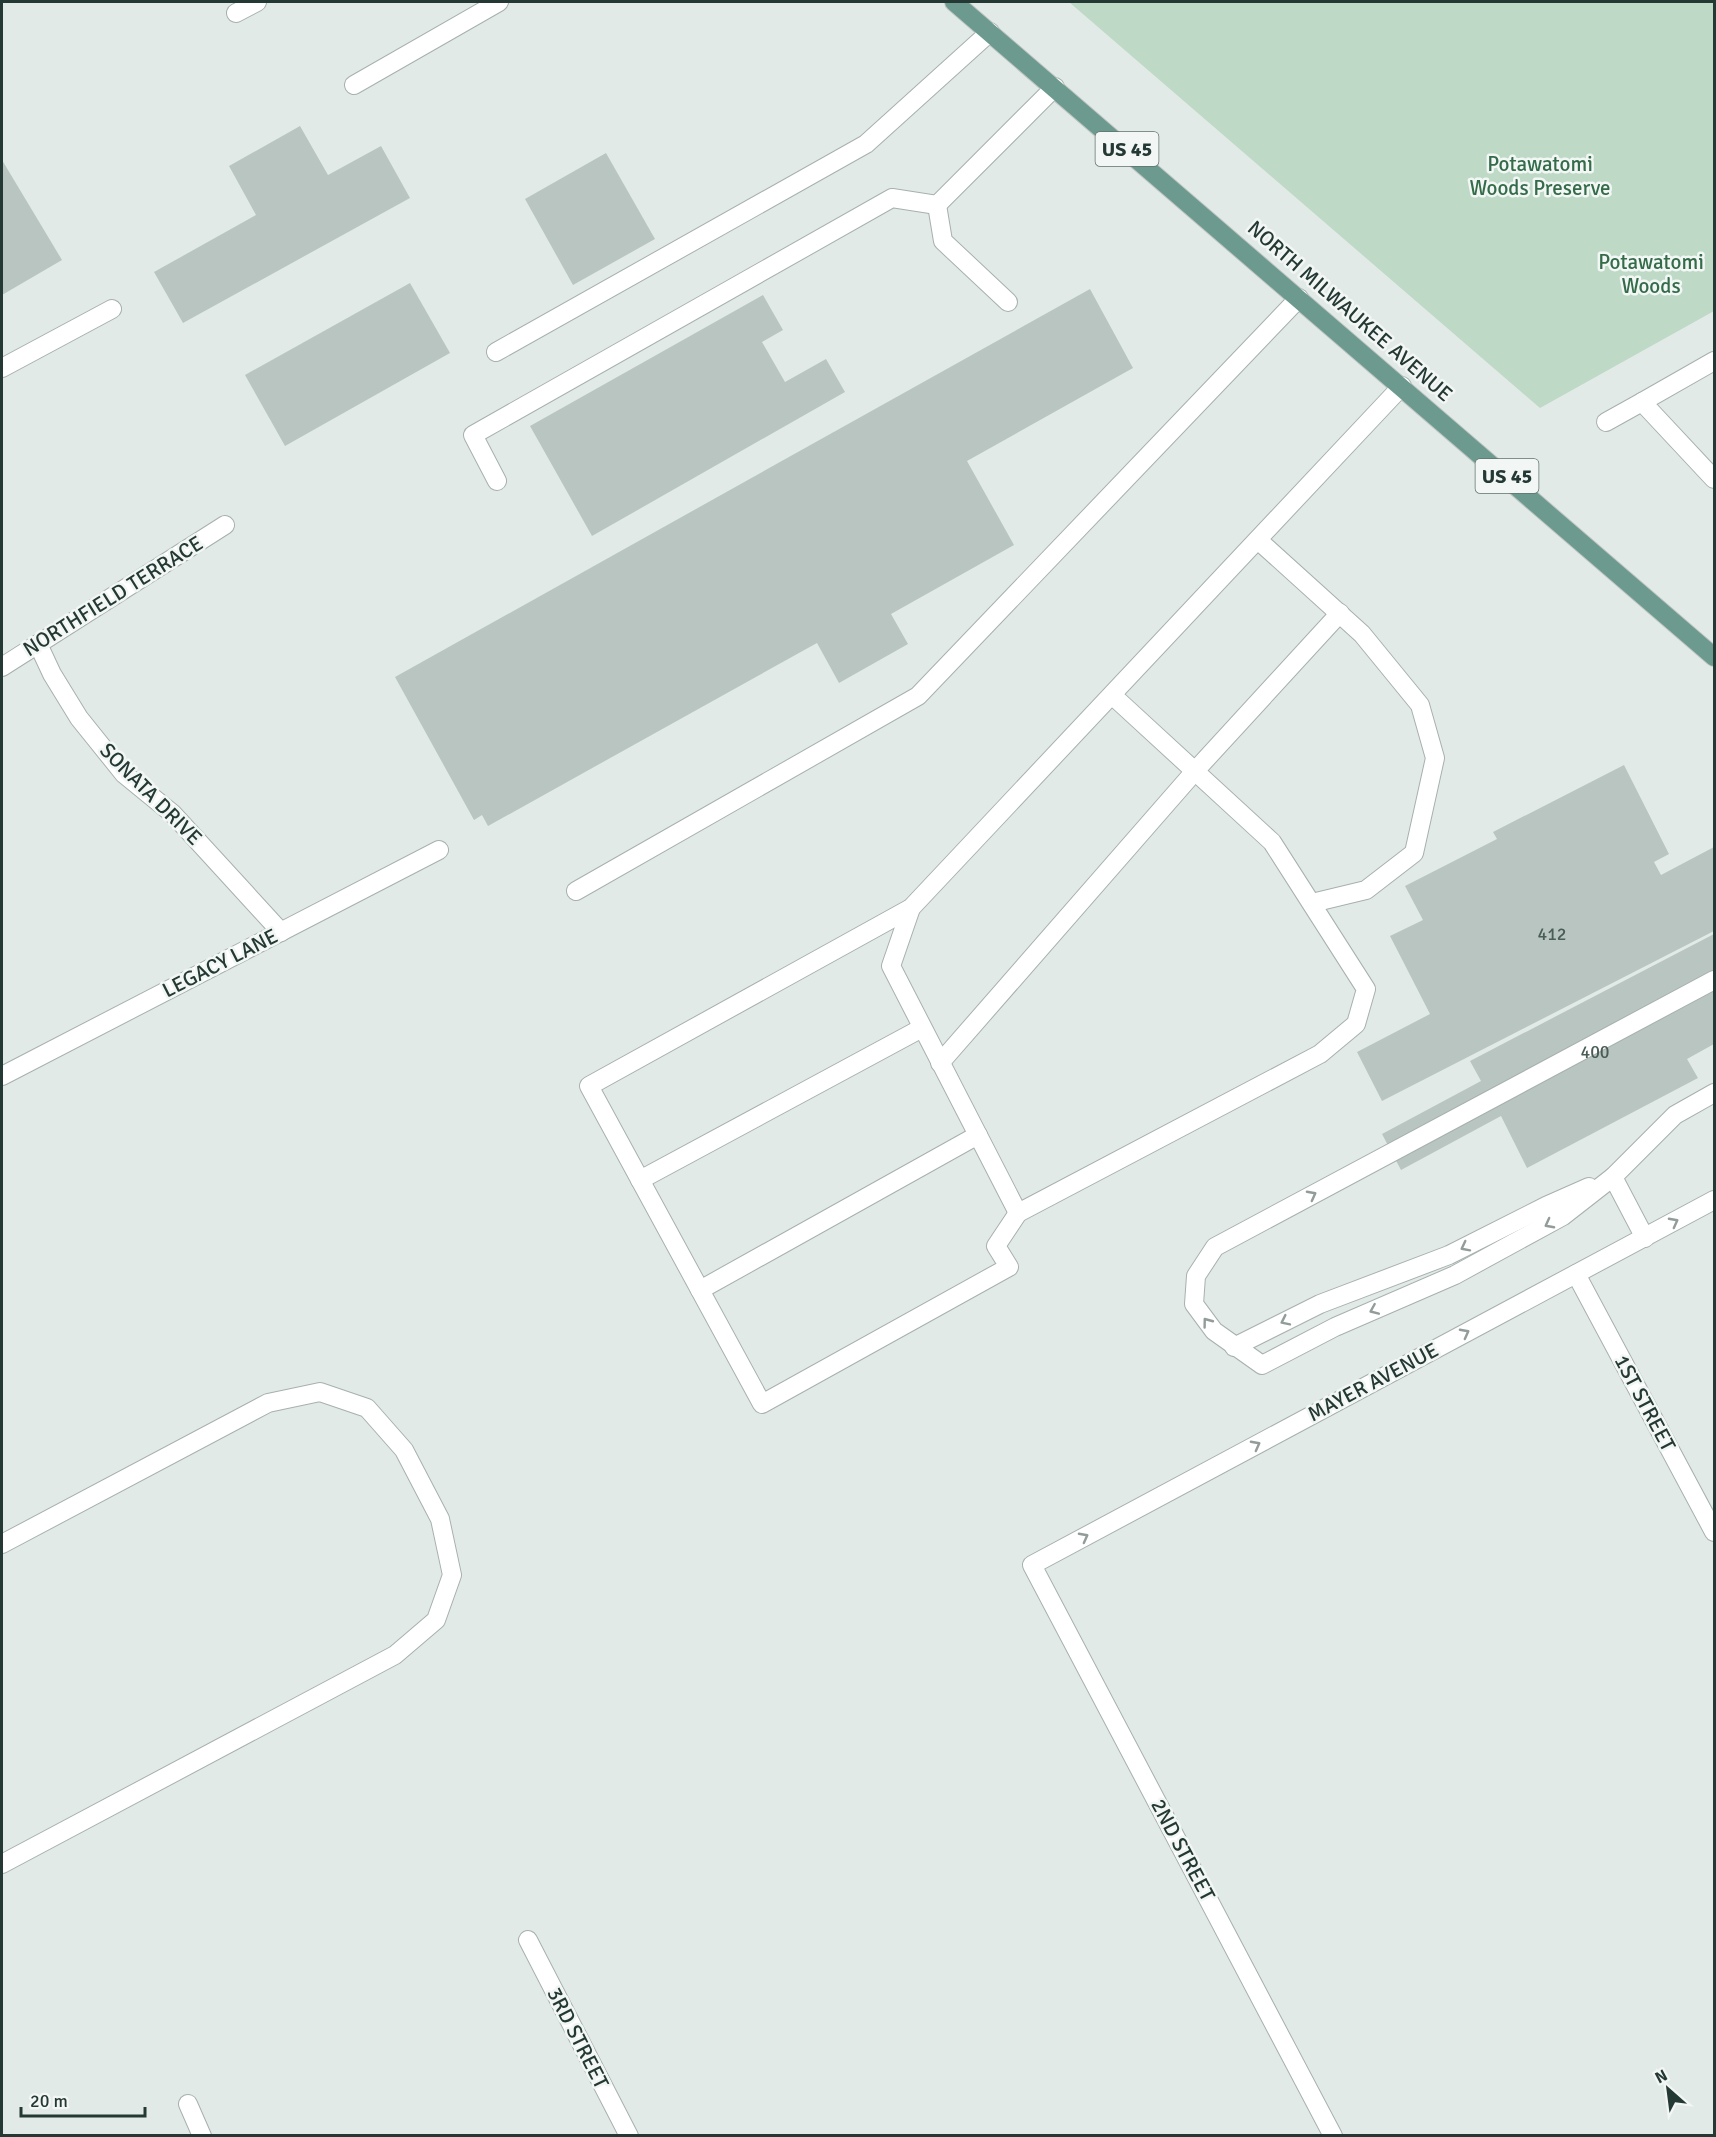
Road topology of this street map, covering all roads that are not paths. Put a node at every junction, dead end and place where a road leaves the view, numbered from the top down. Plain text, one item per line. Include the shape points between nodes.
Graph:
1 (257, 2) edge
2 (500, 2) edge
3 (954, 2) edge
4 (236, 13) dead end
5 (990, 32) junction
6 (354, 86) dead end
7 (1055, 87) junction
8 (937, 205) junction
9 (1299, 298) junction
10 (1008, 302) dead end
11 (112, 309) dead end
12 (496, 352) dead end
13 (1714, 361) edge
14 (2, 368) edge
15 (1402, 386) junction
16 (1642, 402) junction
17 (1606, 422) dead end
18 (1714, 479) edge
19 (497, 481) dead end
20 (225, 525) dead end
21 (1258, 540) junction
22 (1340, 613) junction
23 (38, 644) junction
24 (1714, 657) edge
25 (2, 667) edge
26 (1112, 695) junction
27 (1195, 771) junction
28 (439, 850) dead end
29 (576, 891) dead end
30 (1312, 903) junction
31 (911, 908) junction
32 (280, 932) junction
33 (1714, 980) edge
34 (922, 1028) junction
35 (940, 1063) junction
36 (2, 1076) edge
37 (1714, 1093) edge
38 (978, 1135) junction
39 (1612, 1177) junction
40 (640, 1180) junction
41 (1714, 1200) edge
42 (1018, 1213) junction
43 (1645, 1238) junction
44 (1576, 1274) junction
45 (700, 1290) junction
46 (1234, 1347) junction
47 (1714, 1532) edge
48 (2, 1544) edge
49 (1032, 1565) joint
50 (2, 1864) edge
51 (528, 1940) dead end
52 (188, 2104) dead end
53 (202, 2136) edge
54 (628, 2136) edge
55 (1333, 2136) edge

1 - 4 street
2 - 6 street
3 - 5 main road, NORTH MILWAUKEE AVENUE / US 45
5 - 7 main road, NORTH MILWAUKEE AVENUE / US 45
5 - 12 street via 866,144
7 - 8 street
7 - 9 main road, NORTH MILWAUKEE AVENUE / US 45
8 - 10 street via 943,241
8 - 19 street via 892,198 473,435
9 - 15 main road, NORTH MILWAUKEE AVENUE / US 45
9 - 29 street via 918,696
11 - 14 street
13 - 16 street
15 - 21 street
15 - 24 main road, NORTH MILWAUKEE AVENUE / US 45
16 - 17 street
16 - 18 street
20 - 23 street, NORTHFIELD TERRACE
21 - 22 street
21 - 26 street
22 - 27 street
22 - 30 street via 1420,705 1435,758 1414,853 1366,890
23 - 25 street, NORTHFIELD TERRACE
23 - 32 street, SONATA DRIVE via 79,718 124,774 173,814
26 - 27 street
26 - 31 street
27 - 30 street via 1272,842
27 - 35 street
28 - 32 street, LEGACY LANE
30 - 42 street via 1366,989 1356,1024 1320,1054
31 - 34 street via 891,966
31 - 40 street via 589,1086
32 - 36 street, LEGACY LANE
46 -> 33 street via 1214,1331 1194,1304 1196,1276 1215,1247
34 - 35 street
34 - 40 street
35 - 38 street
37 - 39 street via 1675,1115
38 - 42 street
38 - 45 street
39 - 43 street
39 -> 46 street via 1449,1255 1320,1304
39 -> 46 street via 1563,1216 1455,1275 1335,1327 1262,1365
40 - 45 street
43 -> 41 street, MAYER AVENUE
42 - 45 street via 996,1246 1009,1267 762,1404
43 - 44 street, MAYER AVENUE
44 - 47 street, 1ST STREET
49 -> 44 street, MAYER AVENUE
48 - 50 street via 268,1403 320,1392 367,1408 404,1450 440,1519 452,1575 436,1620 395,1655
49 - 55 street, 2ND STREET
51 - 54 street, 3RD STREET
52 - 53 street

